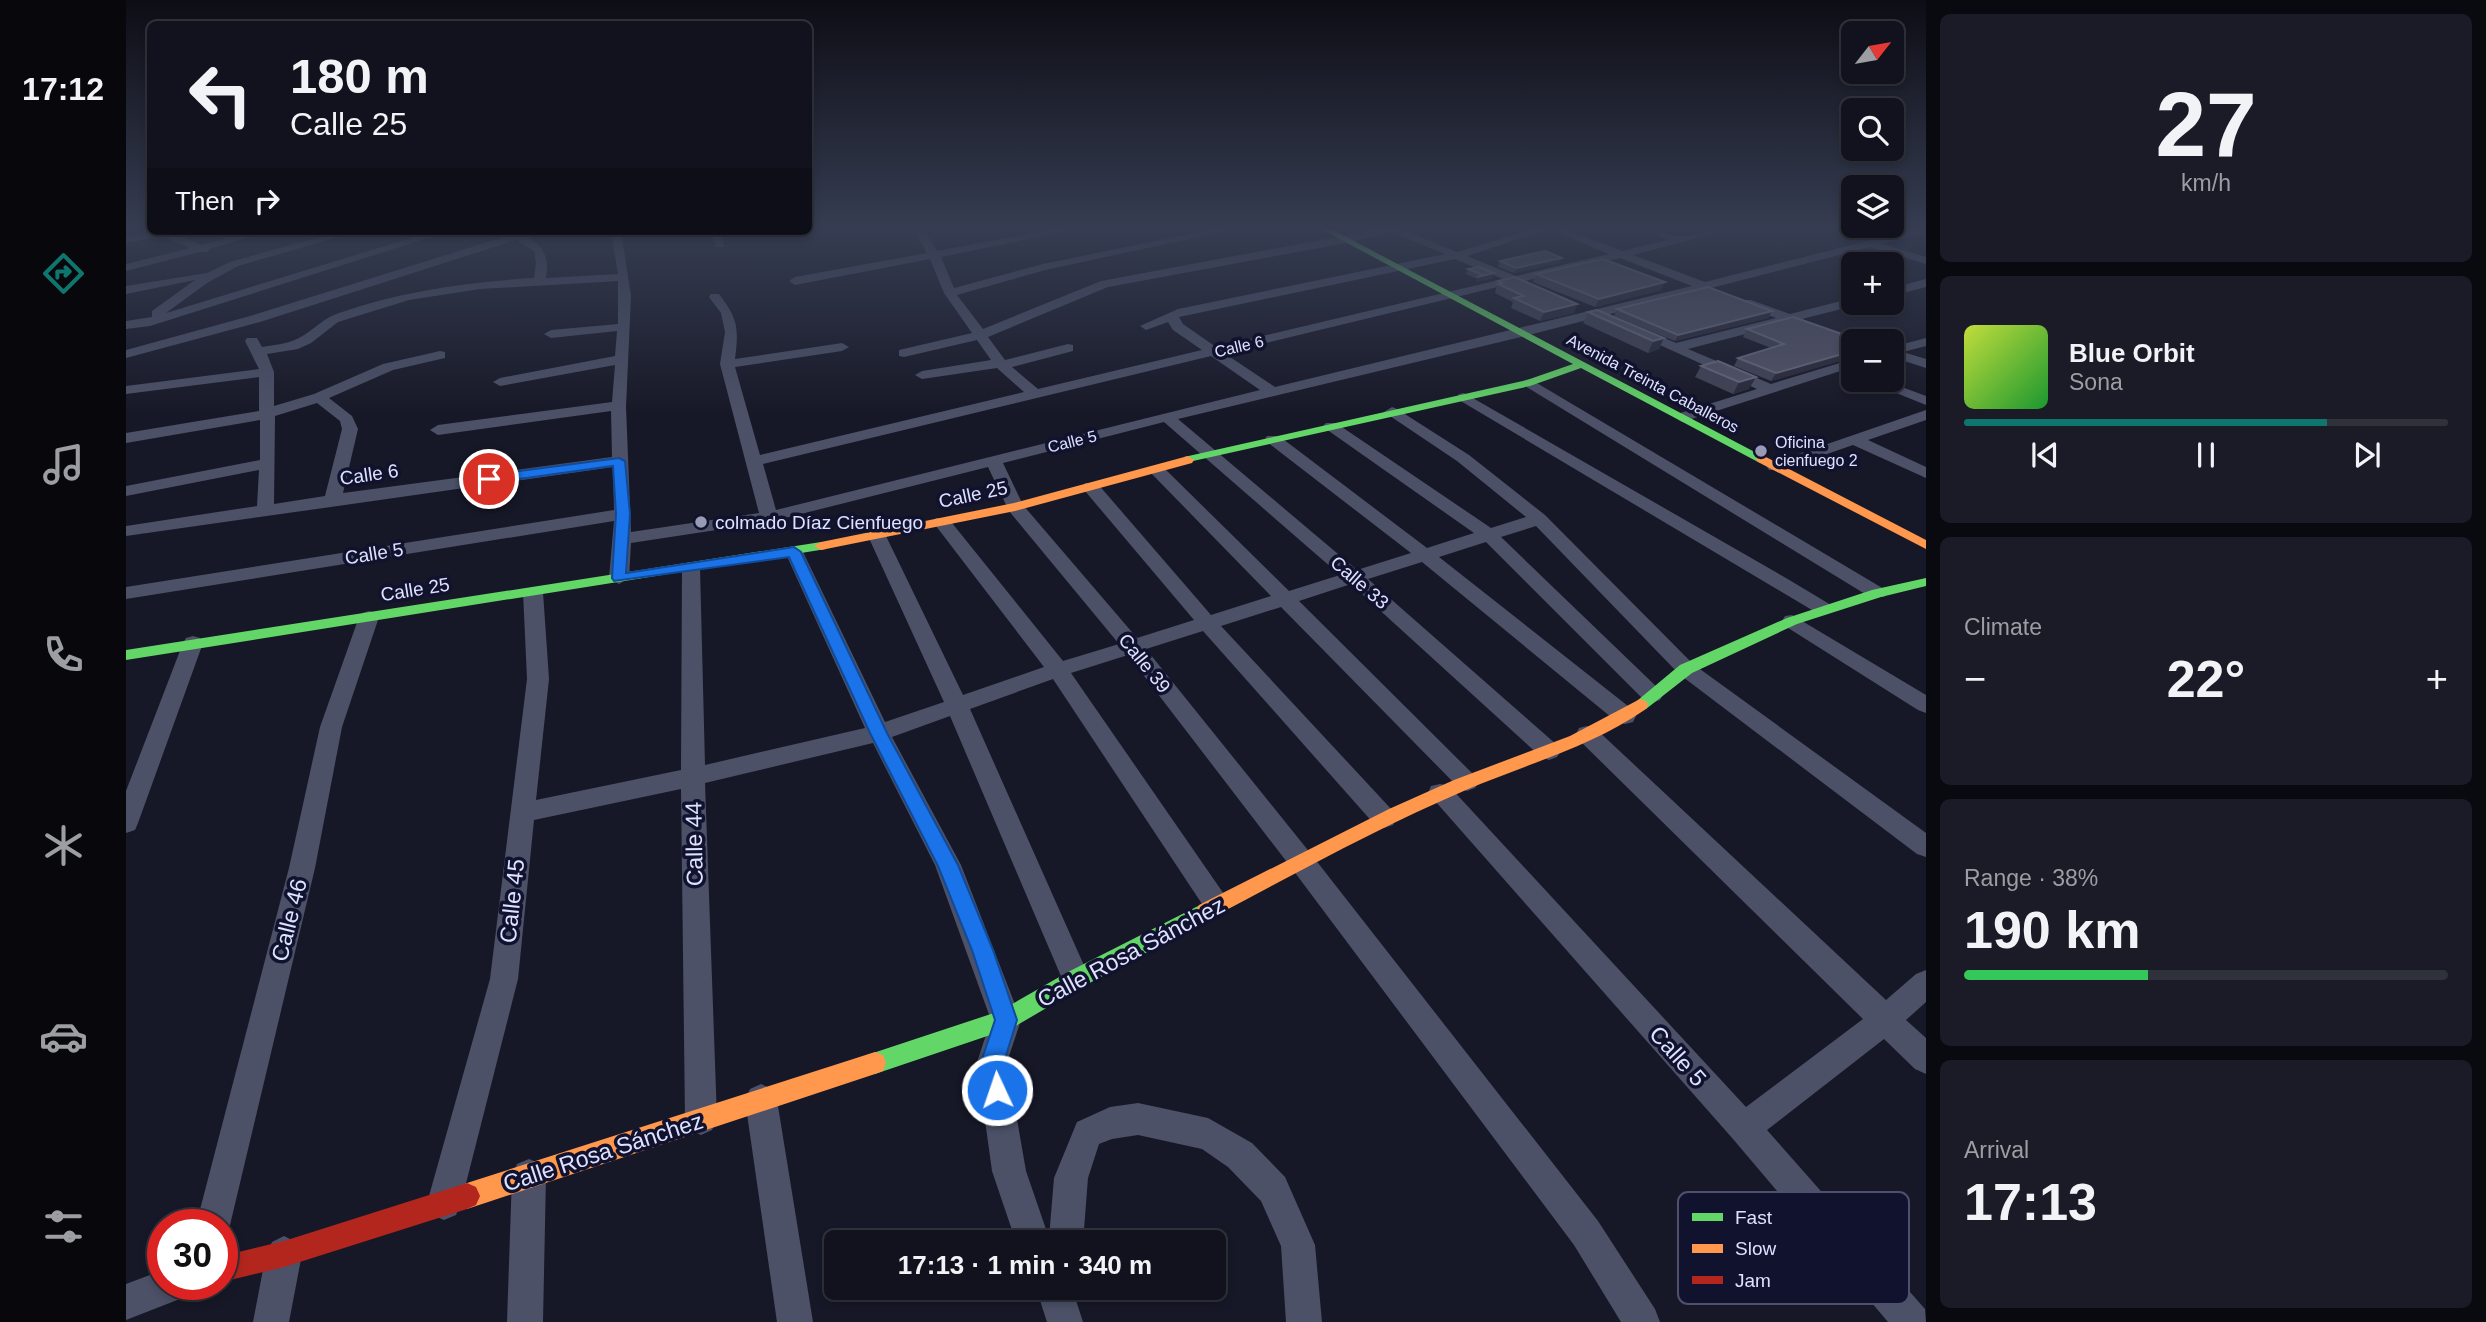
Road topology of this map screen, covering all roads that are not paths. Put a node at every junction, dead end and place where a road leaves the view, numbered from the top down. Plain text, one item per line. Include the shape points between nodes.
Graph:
1 (185, 292) edge
2 (247, 292) edge
3 (341, 292) edge
4 (438, 292) edge
5 (624, 292) edge
6 (955, 292) edge
7 (1086, 292) edge
8 (1279, 292) edge
9 (1441, 292) edge
10 (1471, 292) edge
11 (1677, 292) edge
12 (1720, 292) edge
13 (950, 293) joint
14 (715, 297) dead end
15 (1451, 297) junction
16 (1572, 304) edge
17 (1841, 305) edge
18 (1594, 313) junction
19 (1172, 317) junction
20 (1787, 318) junction
21 (255, 319) junction
22 (145, 323) junction
23 (126, 325) edge
24 (1146, 326) dead end
25 (623, 327) junction
26 (1521, 333) junction
27 (551, 334) dead end
28 (980, 335) junction
29 (1841, 338) edge
30 (126, 341) edge
31 (1926, 342) edge
32 (842, 347) dead end
33 (1068, 348) dead end
34 (1674, 348) junction
35 (1904, 348) edge
36 (257, 352) junction
37 (1213, 352) junction
38 (904, 353) dead end
39 (126, 354) edge
40 (440, 355) dead end
41 (1904, 356) edge
42 (623, 359) junction
43 (727, 364) junction
44 (1001, 364) junction
45 (1582, 364) junction
46 (1926, 364) edge
47 (1841, 370) edge
48 (267, 372) junction
49 (922, 375) dead end
50 (500, 382) dead end
51 (1530, 383) junction
52 (1770, 389) junction
53 (126, 390) edge
54 (1272, 392) junction
55 (1891, 392) edge
56 (1034, 393) junction
57 (319, 397) junction
58 (1464, 397) junction
59 (619, 405) junction
60 (1392, 412) junction
61 (1925, 413) edge
62 (266, 414) junction
63 (1167, 417) junction
64 (1682, 417) junction
65 (1331, 426) junction
66 (438, 430) dead end
67 (126, 438) edge
68 (1273, 439) junction
69 (1854, 440) junction
70 (1211, 454) junction
71 (619, 461) junction
72 (754, 461) junction
73 (994, 461) junction
74 (268, 463) junction
75 (1775, 467) junction
76 (1156, 469) junction
77 (1926, 473) edge
78 (1091, 487) junction
79 (126, 491) edge
80 (333, 500) junction
81 (1015, 507) junction
82 (265, 509) junction
83 (623, 514) junction
84 (769, 517) junction
85 (1539, 519) junction
86 (942, 522) junction
87 (126, 531) edge
88 (877, 536) junction
89 (1490, 536) junction
90 (621, 539) junction
91 (1926, 545) edge
92 (794, 552) junction
93 (1425, 555) junction
94 (691, 568) junction
95 (619, 578) junction
96 (1355, 578) junction
97 (1925, 583) edge
98 (533, 592) junction
99 (126, 593) edge
100 (1877, 593) junction
101 (1286, 600) junction
102 (1824, 609) junction
103 (369, 617) junction
104 (1792, 621) junction
105 (1208, 624) junction
106 (193, 643) junction
107 (1133, 647) junction
108 (126, 655) edge
109 (1686, 669) junction
110 (1058, 670) junction
111 (1652, 695) junction
112 (1926, 705) edge
113 (957, 706) junction
114 (1625, 716) junction
115 (879, 733) junction
116 (1587, 734) junction
117 (1549, 751) junction
118 (693, 777) junction
119 (1453, 788) junction
120 (521, 813) junction
121 (1384, 818) junction
122 (126, 822) edge
123 (1926, 847) edge
124 (1302, 862) junction
125 (1217, 905) junction
126 (1076, 979) junction
127 (1926, 983) edge
128 (1006, 1020) junction
129 (1884, 1021) junction
130 (1926, 1059) edge
131 (761, 1100) junction
132 (701, 1119) junction
133 (1744, 1128) junction
134 (529, 1176) junction
135 (1799, 1192) edge
136 (444, 1204) junction
137 (217, 1209) edge
138 (1029, 1230) edge
139 (1067, 1230) edge
140 (284, 1254) junction
141 (238, 1265) edge
142 (147, 1293) edge
143 (126, 1301) edge
144 (1896, 1304) edge
145 (271, 1322) edge
146 (525, 1322) edge
147 (795, 1322) edge
148 (1304, 1322) edge
149 (1642, 1322) edge
150 (1912, 1322) edge

1 - 22 street
2 - 22 street
3 - 21 street
4 - 36 street via 376,304 333,319 293,346
5 - 25 street
6 - 13 street
7 - 28 street
8 - 19 street
9 - 15 street, Avenida Treinta Caballeros
10 - 15 street, Calle 6
11 - 18 street, Calle 5
12 - 20 street
13 - 28 street
14 - 43 street via 727,313 732,332
15 - 26 street, Avenida Treinta Caballeros
15 - 37 street, Calle 6
16 - 18 street
17 - 20 street
18 - 26 street, Calle 5
18 - 34 street
19 - 24 street
19 - 37 street
20 - 29 street
20 - 34 street
21 - 36 street via 248,333
21 - 39 street
22 - 23 street
22 - 30 street
25 - 27 street
25 - 42 street
26 - 45 street, Avenida Treinta Caballeros
26 - 54 street, Calle 5
28 - 38 street
28 - 44 street
31 - 35 street
32 - 43 street
33 - 44 street
34 - 52 street
36 - 48 street
37 - 54 street
37 - 56 street, Calle 6
40 - 57 street via 388,367
41 - 46 street
42 - 50 street
42 - 59 street
43 - 72 street
44 - 49 street
44 - 56 street
45 - 51 street, Calle 25
45 - 64 street, Avenida Treinta Caballeros
47 - 52 street
48 - 53 street
48 - 62 street
51 - 58 street, Calle 25
51 - 100 street
52 - 64 street
54 - 63 street, Calle 5
55 - 61 street
56 - 72 street, Calle 6
57 - 62 street
57 - 80 street via 347,419 350,429
58 - 60 street, Calle 25
58 - 102 street
59 - 66 street
59 - 71 street
60 - 65 street, Calle 25
60 - 85 street via 1463,457
61 - 69 street
62 - 67 street
62 - 74 street
63 - 70 street, Calle 33
63 - 73 street, Calle 5
64 - 75 street, Avenida Treinta Caballeros
65 - 68 street, Calle 25
65 - 89 street
68 - 70 street, Calle 25
68 - 93 street
69 - 75 street
69 - 77 street
70 - 76 street, Calle 25
70 - 96 street, Calle 33
71 - 80 street, Calle 6
71 - 83 street
72 - 84 street
73 - 81 street, Calle 39
73 - 84 street, Calle 5
74 - 79 street
74 - 82 street
75 - 91 street, Avenida Treinta Caballeros
76 - 78 street, Calle 25
76 - 101 street, Calle 5
78 - 81 street, Calle 25
78 - 105 street
80 - 82 street, Calle 6
81 - 86 street, Calle 25
81 - 107 street, Calle 39
82 - 87 street, Calle 6
83 - 90 street
83 - 99 street, Calle 5
84 - 90 street, Calle 5
85 - 89 street
85 - 109 street
86 - 88 street, Calle 25
86 - 110 street
88 - 92 street, Calle 25
88 - 113 street
89 - 93 street
89 - 111 street
90 - 95 street
92 - 94 street, Calle 25
92 - 115 street
93 - 96 street
93 - 114 street
94 - 95 street, Calle 25
94 - 118 street, Calle 44
95 - 98 street, Calle 25
96 - 101 street
96 - 117 street, Calle 33
97 - 100 street, Calle Rosa Sánchez
98 - 103 street, Calle 25
98 - 120 street, Calle 45 via 538,679
100 - 102 street, Calle Rosa Sánchez
101 - 105 street
101 - 119 street, Calle 5
102 - 104 street, Calle Rosa Sánchez
103 - 106 street, Calle 25
103 - 137 street, Calle 46 via 331,727 302,868
104 - 109 street, Calle Rosa Sánchez
104 - 112 street
105 - 107 street
105 - 121 street
106 - 108 street, Calle 25
106 - 122 street
107 - 110 street
107 - 124 street, Calle 39
109 - 111 street, Calle Rosa Sánchez
109 - 123 street
110 - 113 street
110 - 125 street
111 - 114 street, Calle Rosa Sánchez
113 - 115 street
113 - 126 street
114 - 116 street, Calle Rosa Sánchez
115 - 118 street
115 - 128 street via 948,865
116 - 117 street, Calle Rosa Sánchez
116 - 129 street
117 - 119 street, Calle Rosa Sánchez
118 - 120 street
118 - 132 street, Calle 44
119 - 121 street, Calle Rosa Sánchez
119 - 133 street, Calle 5
120 - 136 street, Calle 45 via 503,979
121 - 124 street, Calle Rosa Sánchez
124 - 125 street, Calle Rosa Sánchez
124 - 149 street, Calle 39 via 1586,1233
125 - 126 street, Calle Rosa Sánchez
126 - 128 street, Calle Rosa Sánchez
127 - 129 street
128 - 131 street, Calle Rosa Sánchez
128 - 138 street via 992,1062 1009,1171
129 - 130 street
129 - 133 street
131 - 132 street, Calle Rosa Sánchez
131 - 147 street
132 - 134 street, Calle Rosa Sánchez
133 - 135 street, Calle 5
134 - 136 street, Calle Rosa Sánchez
134 - 146 street
136 - 140 street, Calle Rosa Sánchez
139 - 148 street via 1071,1178 1088,1133 1110,1123 1138,1119 1208,1135 1240,1155 1273,1189 1298,1245
140 - 141 street, Calle Rosa Sánchez
140 - 145 street
142 - 143 street
144 - 150 street, Calle 5

